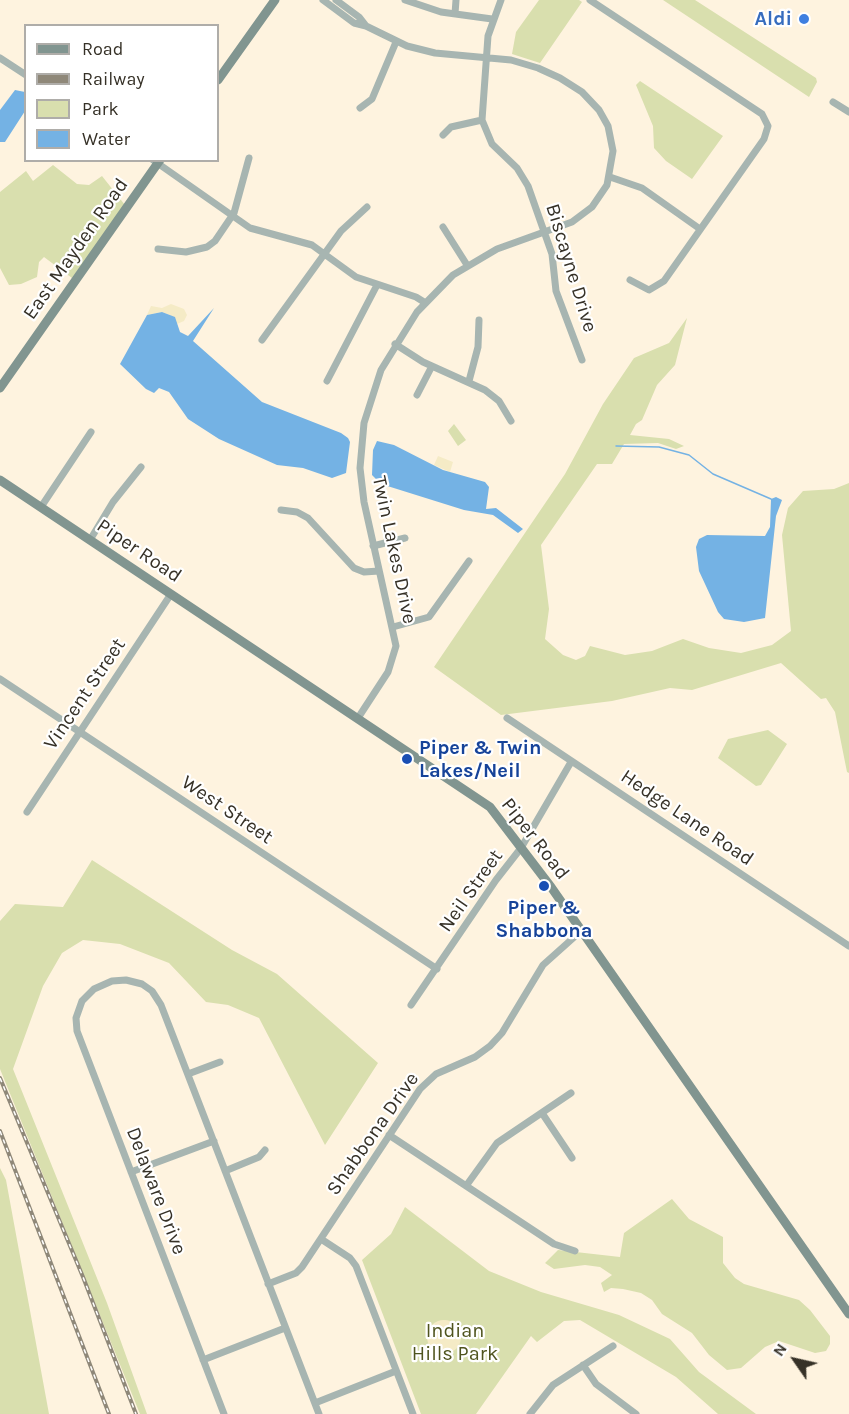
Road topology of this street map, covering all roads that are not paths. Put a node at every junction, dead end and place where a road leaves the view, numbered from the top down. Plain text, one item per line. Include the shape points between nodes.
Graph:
1 (274, 0) edge
2 (322, 0) edge
3 (336, 0) edge
4 (405, 0) edge
5 (456, 0) edge
6 (501, 0) edge
7 (590, 0) edge
8 (455, 14) junction
9 (492, 19) junction
10 (366, 26) junction
11 (396, 42) junction
12 (486, 57) junction
13 (0, 58) edge
14 (24, 74) edge
15 (219, 79) edge
16 (833, 102) dead end
17 (360, 108) dead end
18 (849, 112) edge
19 (482, 120) junction
20 (443, 135) dead end
21 (249, 158) dead end
22 (156, 162) edge
23 (158, 162) edge
24 (609, 177) junction
25 (367, 207) dead end
26 (232, 217) junction
27 (442, 227) dead end
28 (700, 229) junction
29 (545, 232) junction
30 (158, 249) dead end
31 (324, 253) junction
32 (466, 265) junction
33 (630, 280) dead end
34 (377, 285) junction
35 (424, 302) junction
36 (479, 320) dead end
37 (262, 340) dead end
38 (395, 344) junction
39 (582, 360) dead end
40 (432, 366) junction
41 (327, 381) dead end
42 (469, 381) junction
43 (0, 386) edge
44 (417, 395) dead end
45 (511, 420) dead end
46 (91, 432) dead end
47 (141, 466) dead end
48 (0, 480) edge
49 (41, 507) junction
50 (281, 510) dead end
51 (405, 538) dead end
52 (90, 540) junction
53 (374, 546) junction
54 (469, 561) dead end
55 (379, 571) junction
56 (171, 594) junction
57 (393, 627) junction
58 (0, 679) edge
59 (358, 718) junction
60 (507, 718) dead end
61 (80, 732) junction
62 (571, 762) junction
63 (27, 812) dead end
64 (521, 848) junction
65 (581, 931) junction
66 (849, 946) edge
67 (437, 969) junction
68 (411, 1005) dead end
69 (220, 1062) dead end
70 (188, 1074) junction
71 (571, 1094) dead end
72 (542, 1113) junction
73 (389, 1135) junction
74 (213, 1141) junction
75 (265, 1150) dead end
76 (572, 1158) dead end
77 (225, 1171) junction
78 (131, 1172) junction
79 (466, 1186) junction
80 (321, 1239) junction
81 (575, 1251) dead end
82 (268, 1284) junction
83 (849, 1314) edge
84 (285, 1328) junction
85 (613, 1346) dead end
86 (203, 1360) junction
87 (584, 1365) junction
88 (396, 1371) junction
89 (315, 1403) junction
90 (224, 1414) edge
91 (319, 1414) edge
92 (413, 1414) edge
93 (530, 1414) edge
94 (636, 1414) edge

1 - 15 street
2 - 10 street, Twin Lakes Drive via 354,23
3 - 10 street, Twin Lakes Drive
4 - 8 street via 426,9
5 - 8 street
6 - 9 street, Biscayne Drive
7 - 28 street via 762,114 768,126 764,139
8 - 9 street
9 - 12 street, Biscayne Drive
10 - 11 street, Twin Lakes Drive
11 - 12 street, Twin Lakes Drive via 427,51
11 - 17 street via 372,99
12 - 19 street, Biscayne Drive
12 - 24 street, Twin Lakes Drive via 538,68 588,97 610,134 613,159
13 - 14 street
16 - 18 street
19 - 20 street via 451,127
19 - 29 street, Biscayne Drive via 492,144 524,177
21 - 26 street
22 - 43 street, East Mayden Road
23 - 26 street
24 - 28 street via 642,188
24 - 29 street, Twin Lakes Drive via 598,200 585,213
25 - 31 street
26 - 30 street via 207,247 186,252
26 - 31 street via 250,228 293,238
27 - 32 street
28 - 33 street via 655,289 643,290
29 - 32 street, Twin Lakes Drive
29 - 39 street, Biscayne Drive via 556,291
31 - 34 street via 356,277
31 - 37 street
32 - 35 street, Twin Lakes Drive
34 - 35 street
34 - 41 street
35 - 38 street, Twin Lakes Drive
36 - 42 street via 478,346
38 - 40 street
38 - 53 street, Twin Lakes Drive via 372,393 362,433 362,494
40 - 42 street
40 - 44 street
42 - 45 street via 499,401
46 - 49 street
47 - 52 street
48 - 49 street, Piper Road
49 - 52 street, Piper Road
50 - 55 street via 308,518 354,568
51 - 53 street
52 - 56 street, Piper Road
53 - 55 street, Twin Lakes Drive
54 - 57 street via 428,622
55 - 57 street, Twin Lakes Drive
56 - 59 street, Piper Road
56 - 61 street, Vincent Street
57 - 59 street, Twin Lakes Drive via 394,660
58 - 61 street, West Street
59 - 64 street, Piper Road via 482,801
60 - 62 street, Hedge Lane Road
61 - 63 street, Vincent Street
61 - 67 street, West Street
62 - 64 street, Neil Street
62 - 66 street, Hedge Lane Road
64 - 65 street, Piper Road
64 - 67 street, Neil Street
65 - 73 street, Shabbona Drive via 543,965 496,1040 475,1057 426,1083
65 - 83 street, Piper Road
67 - 68 street, Neil Street
69 - 70 street
70 - 74 street
70 - 78 street, Delaware Drive via 163,1010 152,991 142,984 126,980 100,985 82,1001 76,1018 77,1031
71 - 72 street
72 - 76 street
72 - 79 street via 497,1143
73 - 79 street
73 - 80 street, Shabbona Drive
74 - 77 street
74 - 78 street
75 - 77 street via 259,1157
77 - 82 street
78 - 86 street, Delaware Drive
79 - 81 street via 554,1244
80 - 82 street, Shabbona Drive via 296,1273
80 - 88 street via 356,1266
82 - 84 street
84 - 86 street
84 - 89 street
85 - 87 street
86 - 90 street, Delaware Drive
87 - 93 street via 553,1385
87 - 94 street via 596,1384
88 - 89 street
88 - 92 street
89 - 91 street

